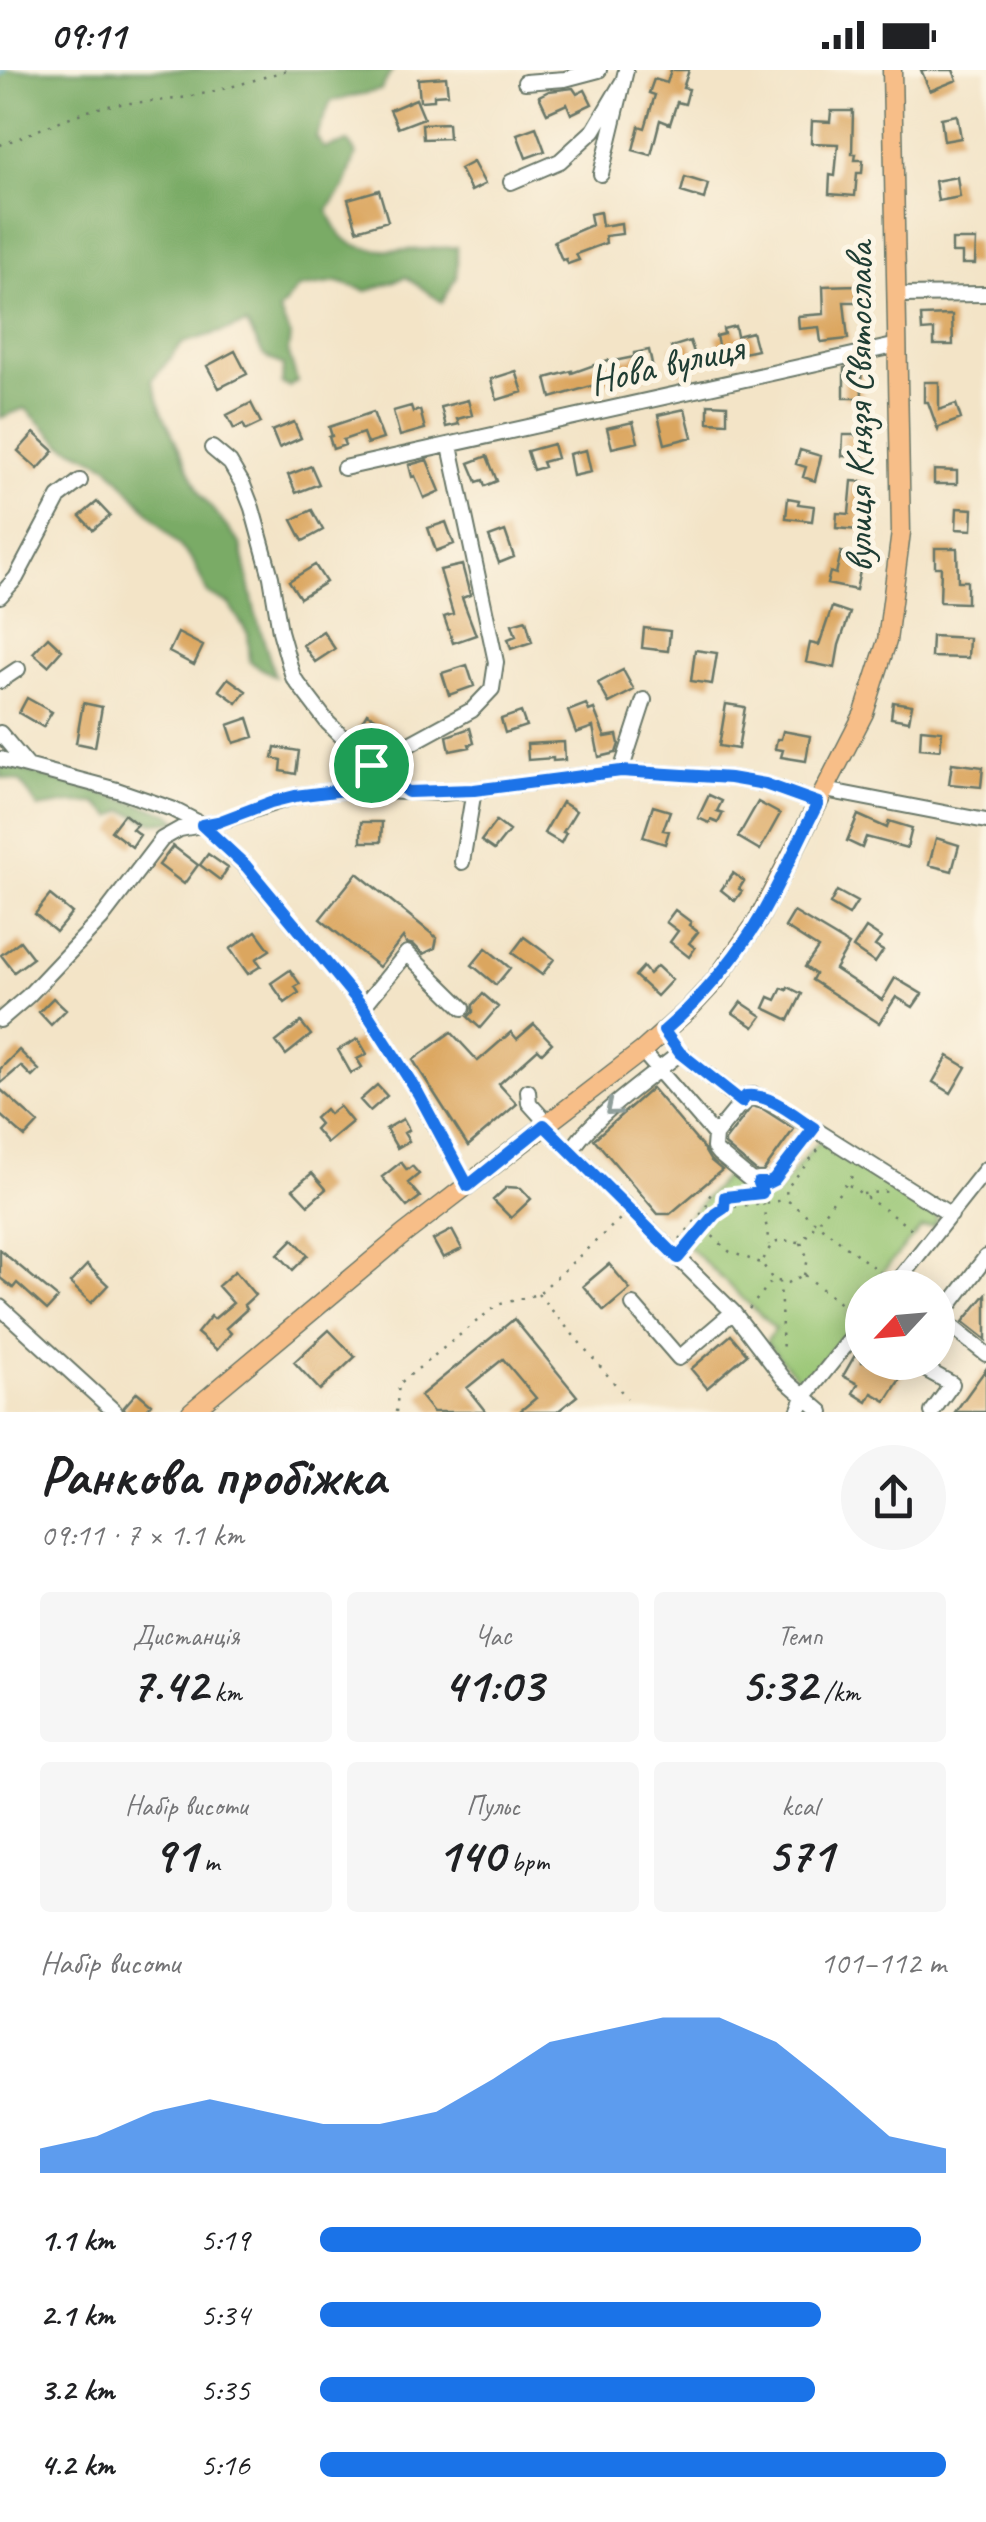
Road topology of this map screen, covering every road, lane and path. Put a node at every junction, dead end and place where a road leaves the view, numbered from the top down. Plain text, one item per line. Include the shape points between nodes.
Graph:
1 (287, 70) edge
2 (599, 70) edge
3 (892, 70) edge
4 (625, 76) edge
5 (525, 82) dead end
6 (0, 145) edge
7 (600, 174) dead end
8 (510, 182) dead end
9 (986, 294) edge
10 (897, 295) junction
11 (898, 345) junction
12 (450, 446) junction
13 (212, 448) dead end
14 (344, 468) dead end
15 (80, 481) dead end
16 (0, 596) edge
17 (18, 669) dead end
18 (0, 681) edge
19 (644, 700) dead end
20 (0, 732) edge
21 (0, 758) edge
22 (27, 765) junction
23 (371, 765) junction
24 (621, 771) junction
25 (344, 790) junction
26 (474, 790) junction
27 (408, 792) junction
28 (822, 796) junction
29 (986, 821) edge
30 (202, 825) junction
31 (462, 862) dead end
32 (363, 1007) junction
33 (463, 1008) dead end
34 (0, 1020) edge
35 (664, 1031) junction
36 (642, 1051) junction
37 (680, 1053) junction
38 (659, 1070) junction
39 (528, 1091) dead end
40 (742, 1102) junction
41 (545, 1124) junction
42 (814, 1128) junction
43 (715, 1135) junction
44 (829, 1137) junction
45 (571, 1152) junction
46 (864, 1159) junction
47 (986, 1168) edge
48 (846, 1183) junction
49 (468, 1186) junction
50 (725, 1197) junction
51 (787, 1200) junction
52 (763, 1203) junction
53 (708, 1208) junction
54 (724, 1208) junction
55 (630, 1210) junction
56 (715, 1214) junction
57 (952, 1215) junction
58 (816, 1224) junction
59 (704, 1228) junction
60 (930, 1241) junction
61 (802, 1242) junction
62 (769, 1246) junction
63 (674, 1254) junction
64 (986, 1258) edge
65 (762, 1263) junction
66 (875, 1270) edge
67 (908, 1270) edge
68 (804, 1274) junction
69 (773, 1280) junction
70 (780, 1281) junction
71 (538, 1294) junction
72 (955, 1297) edge
73 (633, 1305) dead end
74 (0, 1307) edge
75 (845, 1314) edge
76 (736, 1316) junction
77 (955, 1330) edge
78 (845, 1346) edge
79 (986, 1354) edge
80 (783, 1364) dead end
81 (945, 1380) edge
82 (804, 1397) junction
83 (628, 1398) dead end
84 (114, 1412) edge
85 (190, 1412) edge
86 (396, 1412) edge
87 (798, 1412) edge
88 (822, 1412) edge
89 (932, 1412) edge

1 - 6 path via 180,98 100,108
2 - 5 street
3 - 10 main road, вулиця Князя Святослава
4 - 7 street
4 - 8 street via 594,130 560,161
9 - 10 street
10 - 11 main road, вулиця Князя Святослава
11 - 12 street, Нова вулиця
11 - 28 main road, вулиця Князя Святослава via 901,532 887,642 864,713
12 - 14 street, Нова вулиця
12 - 23 street via 496,662 492,689 472,710
13 - 23 street via 230,464 252,508 293,678
15 - 16 street via 59,497
17 - 18 street
19 - 24 street
20 - 22 street
21 - 22 street
22 - 30 street via 135,796
23 - 25 street
23 - 27 street
24 - 26 street
24 - 28 street via 730,778
25 - 27 street
25 - 30 street via 295,796
26 - 27 street
26 - 31 street
28 - 29 street
28 - 35 main road, вулиця Князя Святослава via 739,950
30 - 32 street via 246,866
30 - 34 street via 162,839 101,919
32 - 33 street via 408,953
32 - 49 street
35 - 36 main road, вулиця Князя Святослава
35 - 37 street
36 - 38 street
36 - 41 main road, вулиця Князя Святослава
37 - 38 street
37 - 40 street
38 - 43 street
38 -> 45 street via 580,1136
39 - 41 street
40 - 42 street via 746,1096 766,1099
40 - 43 street
41 - 45 street
41 - 49 main road, вулиця Князя Святослава
42 - 43 street via 774,1180 762,1184 718,1153
42 - 44 street
44 - 46 street
44 - 51 path via 786,1190
45 - 55 street
46 - 48 path
46 - 57 street
47 - 57 street
48 - 58 path
48 - 60 path
49 - 85 main road, вулиця Князя Святослава
50 - 52 path via 762,1193
50 - 53 path via 711,1194
50 - 54 path
51 - 52 path
51 - 58 path
52 - 54 path
52 - 62 path
53 - 56 path
53 - 63 path
54 - 56 path
55 - 63 street
55 - 71 path
56 - 59 path
57 - 60 street
58 - 61 path
58 - 66 path
59 - 63 path
59 - 65 path via 730,1252
60 - 67 street
61 - 62 path
61 - 68 path
62 - 65 path
63 - 76 street
64 - 72 street
65 - 69 path
68 - 70 path
68 - 75 path
69 - 70 path
69 - 76 path
70 - 80 path
71 - 83 path
71 - 86 path via 497,1304 399,1384
73 - 76 street via 680,1358
74 - 84 street
76 - 82 street
77 - 79 street
78 - 82 street
81 - 89 street via 952,1384
82 - 87 street
82 - 88 street

